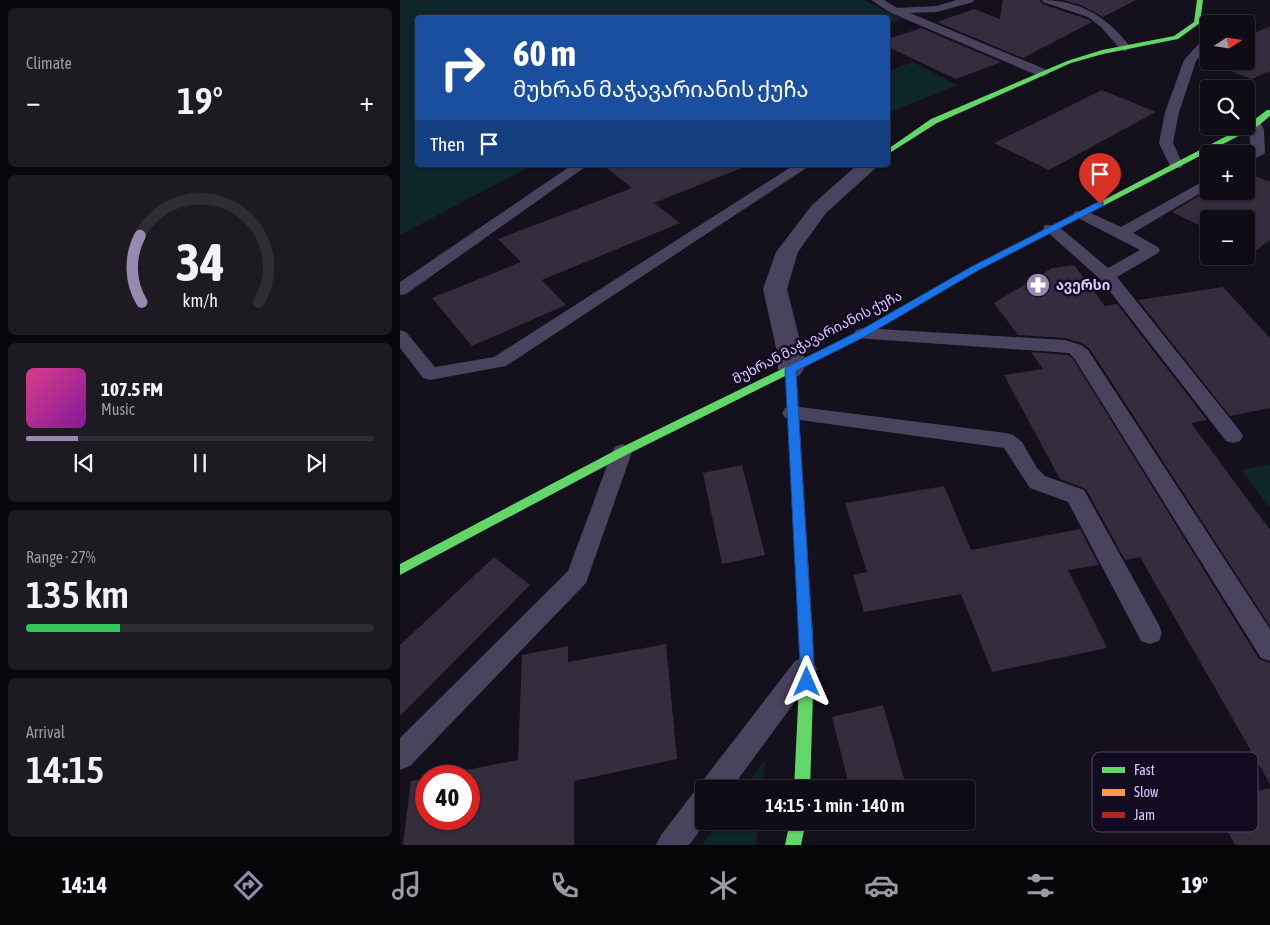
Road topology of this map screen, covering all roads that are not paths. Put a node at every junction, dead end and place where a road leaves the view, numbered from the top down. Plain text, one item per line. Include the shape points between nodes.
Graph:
1 (876, 0) edge
2 (968, 0) edge
3 (1047, 0) edge
4 (1200, 0) edge
5 (895, 11) junction
6 (1197, 23) junction
7 (1200, 24) edge
8 (1126, 48) junction
9 (1200, 49) edge
10 (1043, 73) junction
11 (1269, 115) edge
12 (1255, 124) joint
13 (1234, 135) edge
14 (890, 151) edge
15 (1255, 155) edge
16 (1176, 166) junction
17 (579, 167) edge
18 (801, 167) edge
19 (867, 167) edge
20 (1200, 187) edge
21 (1081, 214) junction
22 (1051, 228) junction
23 (1122, 233) junction
24 (1107, 276) junction
25 (400, 290) edge
26 (862, 334) junction
27 (400, 336) edge
28 (790, 369) junction
29 (792, 413) junction
30 (1233, 436) dead end
31 (622, 452) junction
32 (400, 570) edge
33 (1150, 632) dead end
34 (1270, 650) edge
35 (807, 664) junction
36 (400, 757) edge
37 (721, 780) edge
38 (802, 780) edge
39 (695, 814) edge
40 (796, 830) edge
41 (671, 845) edge
42 (793, 845) edge

1 - 5 lane
2 - 5 lane via 937,9
3 - 8 lane via 1092,15
4 - 6 street
5 - 10 lane
6 - 7 lane
6 - 8 street via 1176,38
8 - 10 street via 1077,60
9 - 16 lane via 1190,60 1172,112 1166,143
10 - 14 street via 934,121
11 - 12 street, მუხრან მაჭავარიანის ქუჩა
12 - 15 lane via 1258,153
13 - 16 street, მუხრან მაჭავარიანის ქუჩა
16 - 21 street, მუხრან მაჭავარიანის ქუჩა
17 - 25 lane
18 - 27 lane via 499,362 430,374
19 - 28 street via 819,209 787,252 774,289 791,357
20 - 23 lane
21 - 22 street, მუხრან მაჭავარიანის ქუჩა
21 - 23 lane
22 - 24 lane
22 - 26 street, მუხრან მაჭავარიანის ქუჩა
23 - 24 lane via 1152,250
24 - 30 lane
26 - 28 street, მუხრან მაჭავარიანის ქუჩა
26 - 34 lane via 1075,349
28 - 29 street
28 - 31 street, მუხრან მაჭავარიანის ქუჩა
29 - 33 lane via 1013,443 1032,477 1076,496
29 - 35 street
31 - 32 street, მუხრან მაჭავარიანის ქუჩა
31 - 36 lane via 578,576
35 - 37 lane
35 - 38 street
39 - 41 lane
40 - 42 street

